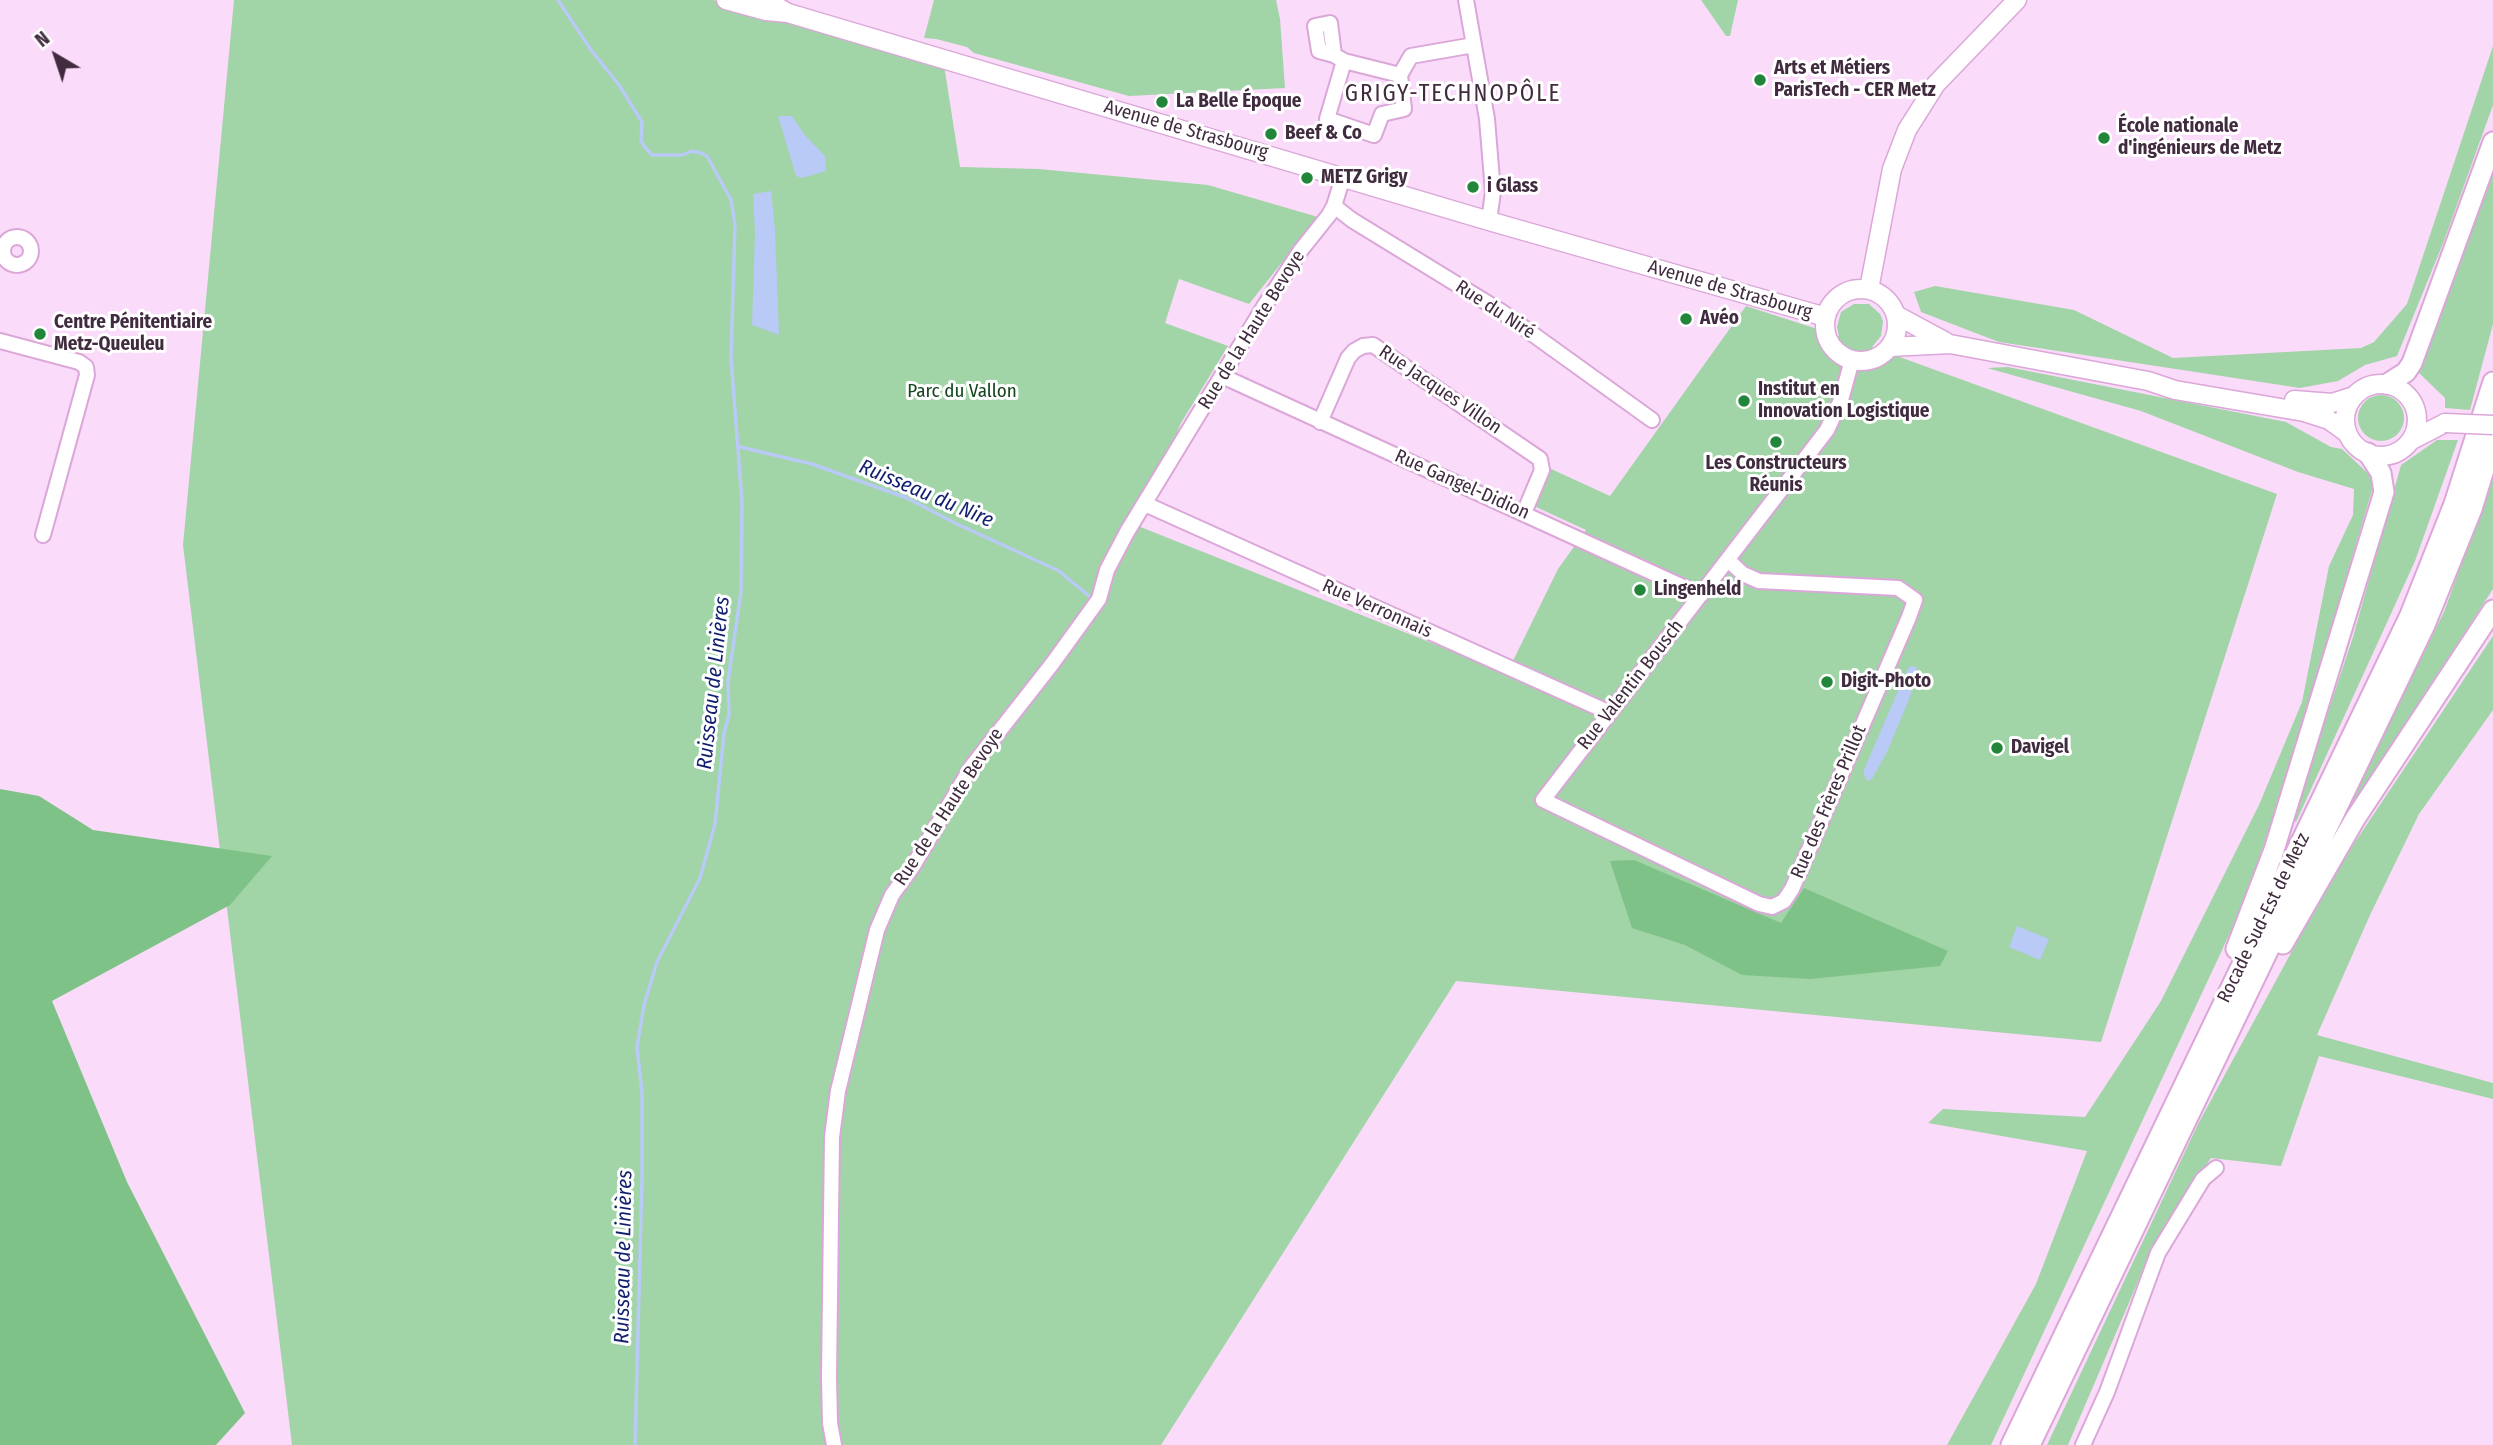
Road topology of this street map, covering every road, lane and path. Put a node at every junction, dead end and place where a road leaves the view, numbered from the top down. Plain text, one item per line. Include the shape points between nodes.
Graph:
1 (726, 0) edge
2 (765, 0) edge
3 (1466, 0) edge
4 (2017, 0) edge
5 (788, 13) junction
6 (1474, 45) junction
7 (1400, 75) junction
8 (2493, 142) edge
9 (1343, 177) junction
10 (1334, 206) junction
11 (1489, 221) junction
12 (14, 265) dead end
13 (0, 272) edge
14 (1869, 289) junction
15 (1896, 315) junction
16 (1826, 317) junction
17 (0, 341) edge
18 (1950, 344) junction
19 (1891, 347) junction
20 (1853, 360) junction
21 (1222, 376) junction
22 (2148, 381) junction
23 (2493, 382) edge
24 (2387, 384) junction
25 (2354, 396) junction
26 (2413, 404) junction
27 (1652, 420) dead end
28 (1320, 422) junction
29 (2445, 423) junction
30 (2493, 425) edge
31 (2347, 433) junction
32 (2493, 440) edge
33 (2410, 441) junction
34 (2368, 453) junction
35 (1145, 504) junction
36 (1524, 513) junction
37 (43, 536) dead end
38 (1728, 560) junction
39 (1702, 595) junction
40 (2493, 610) edge
41 (1610, 713) junction
42 (1543, 800) joint
43 (2194, 1084) junction
44 (2216, 1168) dead end
45 (834, 1445) edge
46 (2011, 1445) edge
47 (2030, 1445) edge
48 (2083, 1445) edge

1 - 5 main road, Avenue de Strasbourg
2 - 5 main road, Avenue de Strasbourg
3 - 6 street
4 - 14 main road via 1936,84 1907,130 1892,169
5 - 9 main road, Avenue de Strasbourg
6 - 7 street via 1411,56
6 - 11 street via 1489,144 1493,192
7 - 7 street via 1339,58 1327,119 1374,135 1382,114 1404,109
8 - 24 highway via 2412,363
9 - 10 street, Rue de la Haute Bevoye
9 - 11 main road, Avenue de Strasbourg
10 - 21 street, Rue de la Haute Bevoye
10 - 27 street, Rue du Niré via 1502,312
11 - 16 main road, Avenue de Strasbourg
12 - 13 street
14 - 15 main road via 1886,298
14 - 16 main road via 1842,294
15 - 18 main road
15 - 19 main road
16 - 20 main road via 1828,341 1838,353
17 - 37 street via 86,367
18 - 19 main road
18 - 22 main road
19 - 20 main road via 1874,359
20 - 38 street, Rue Valentin Bousch via 1827,430
21 - 28 street, Rue Gangel-Didion
21 - 35 street, Rue de la Haute Bevoye
22 - 25 main road via 2321,403
22 - 31 main road via 2175,390 2304,412 2329,420
23 - 43 highway, Rocade Sud-Est de Metz via 2454,504 2410,615
24 - 25 main road via 2369,386
24 - 26 main road via 2407,394
25 - 31 main road via 2345,414
26 - 29 main road
26 - 33 main road via 2417,416
28 - 36 street, Rue Gangel-Didion
28 - 36 street, Rue Jacques Villon via 1348,358 1363,346 1373,345 1540,459 1542,470
29 - 30 main road, bridge
29 - 33 main road
31 - 34 main road
32 - 43 highway, Rocade Sud-Est de Metz via 2472,509 2425,625
33 - 34 main road via 2391,454
34 - 43 highway via 2384,481 2375,526 2274,850
35 - 41 street, Rue Verronnais
35 - 45 street, Rue de la Haute Bevoye via 1107,570 1098,599 972,766 892,895 877,930 838,1091 832,1136 829,1377
36 - 39 street, Rue Gangel-Didion
38 - 39 street, Rue Valentin Bousch
38 - 42 street, Rue des Frères Prillot via 1759,581 1898,588 1915,600 1784,901 1772,907 1759,904
39 - 41 street, Rue Valentin Bousch
40 - 43 highway via 2355,819
41 - 42 street, Rue Valentin Bousch
43 - 46 highway, Rocade Sud-Est de Metz
43 - 47 highway, Rocade Sud-Est de Metz
44 - 48 street via 2203,1179 2158,1253 2108,1392

